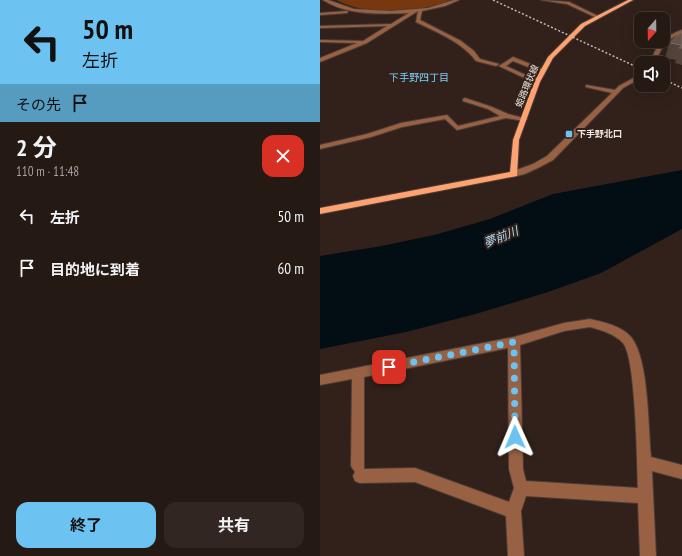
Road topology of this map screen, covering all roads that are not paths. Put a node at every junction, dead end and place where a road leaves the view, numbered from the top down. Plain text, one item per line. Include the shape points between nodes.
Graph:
1 (325, 0) edge
2 (457, 0) edge
3 (543, 0) edge
4 (575, 0) edge
5 (631, 0) edge
6 (568, 3) junction
7 (414, 10) junction
8 (420, 10) junction
9 (357, 11) junction
10 (370, 11) junction
11 (320, 14) edge
12 (363, 15) dead end
13 (598, 17) junction
14 (356, 19) dead end
15 (342, 26) junction
16 (389, 26) junction
17 (320, 27) edge
18 (682, 31) edge
19 (320, 41) edge
20 (365, 42) junction
21 (655, 56) edge
22 (320, 60) edge
23 (496, 64) dead end
24 (543, 71) junction
25 (634, 80) edge
26 (537, 82) junction
27 (588, 86) dead end
28 (615, 92) junction
29 (466, 100) dead end
30 (506, 116) junction
31 (524, 119) junction
32 (320, 147) edge
33 (514, 174) junction
34 (320, 211) edge
35 (514, 342) junction
36 (358, 373) junction
37 (320, 380) edge
38 (651, 463) junction
39 (682, 472) edge
40 (521, 488) junction
41 (644, 496) junction
42 (513, 511) junction
43 (516, 556) edge
44 (648, 556) edge

1 - 9 street via 334,6
2 - 8 street
3 - 6 street
4 - 6 street
5 - 13 main road, 姫路環状線
6 - 13 street
7 - 8 street
7 - 10 street
7 - 16 street
8 - 23 street via 418,21 459,42 478,60
9 - 10 street
9 - 11 street
10 - 12 street
13 - 24 main road, 姫路環状線 via 570,36 551,57
14 - 15 street
15 - 16 street
15 - 17 street
16 - 20 street
18 - 21 street via 664,41
19 - 20 street
20 - 22 street
24 - 26 main road, 姫路環状線
24 - 26 street via 530,68 513,59 502,66
25 - 28 street
26 - 31 main road, 姫路環状線
27 - 28 street
28 - 33 street via 550,158
29 - 30 street
30 - 31 street
30 - 32 street via 457,128 447,117 401,125 369,136
31 - 33 main road, 姫路環状線 via 516,140
33 - 34 main road
35 - 36 street
35 - 38 street via 564,327 590,323 606,327 626,340 634,354
35 - 40 street via 516,468
36 - 37 street
36 - 42 street via 359,471 414,475
38 - 39 street
38 - 41 street
40 - 41 street
40 - 42 street
41 - 44 street
42 - 43 street

